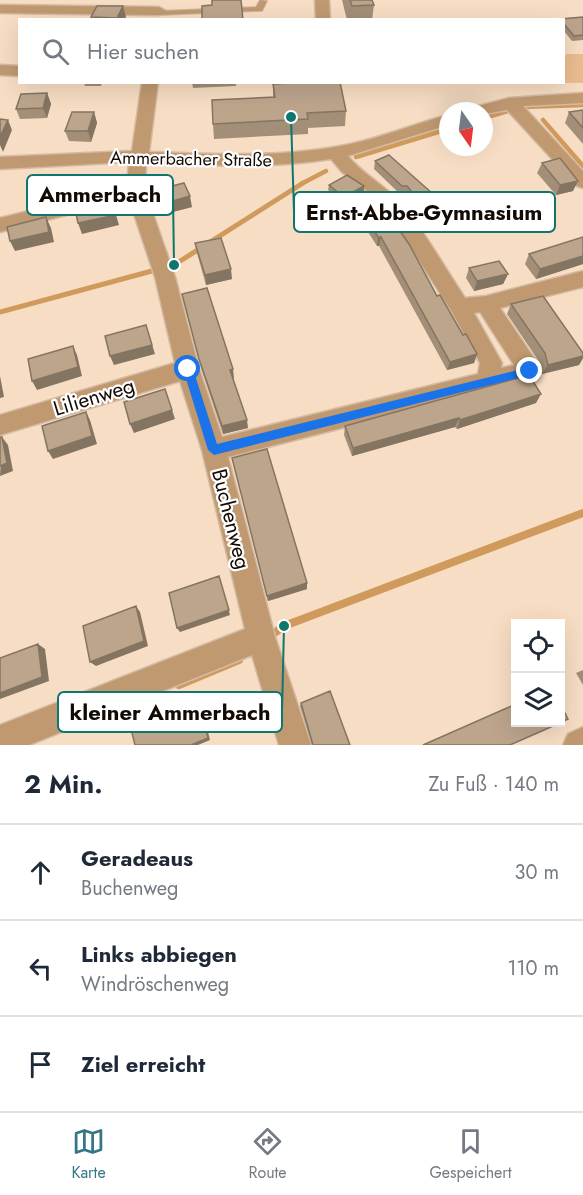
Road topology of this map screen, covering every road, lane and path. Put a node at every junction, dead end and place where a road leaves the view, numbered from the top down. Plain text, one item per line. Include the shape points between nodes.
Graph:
1 (322, 0) edge
2 (263, 1) edge
3 (0, 9) edge
4 (159, 11) edge
5 (323, 18) edge
6 (0, 70) edge
7 (18, 71) edge
8 (150, 84) edge
9 (583, 98) edge
10 (510, 103) junction
11 (493, 107) edge
12 (583, 113) edge
13 (523, 115) junction
14 (439, 123) edge
15 (336, 153) junction
16 (138, 158) junction
17 (0, 163) edge
18 (583, 182) edge
19 (136, 191) junction
20 (0, 225) edge
21 (583, 279) edge
22 (486, 304) junction
23 (459, 306) junction
24 (188, 369) junction
25 (488, 381) junction
26 (0, 425) edge
27 (214, 450) junction
28 (261, 637) junction
29 (0, 741) edge
30 (295, 745) edge

1 - 5 street
2 - 4 lane via 259,9
3 - 4 street
6 - 7 street
8 - 16 street, Buchenweg
9 - 10 street
10 - 11 street
10 - 13 street
12 - 13 street
13 - 18 street
14 - 15 street, Ammerbacher Straße
15 - 16 street, Ammerbacher Straße via 251,162
15 - 23 street via 399,213
16 - 17 street, Ammerbacher Straße
16 - 19 street, Buchenweg
19 - 20 street
19 - 24 street, Buchenweg via 162,268
21 - 22 street
22 - 23 street
22 - 25 street via 530,371
23 - 25 street via 491,363
24 - 26 street, Lilienweg
24 - 27 street, Buchenweg
25 - 27 street
27 - 28 street, Buchenweg
28 - 29 street
28 - 30 street, Buchenweg

